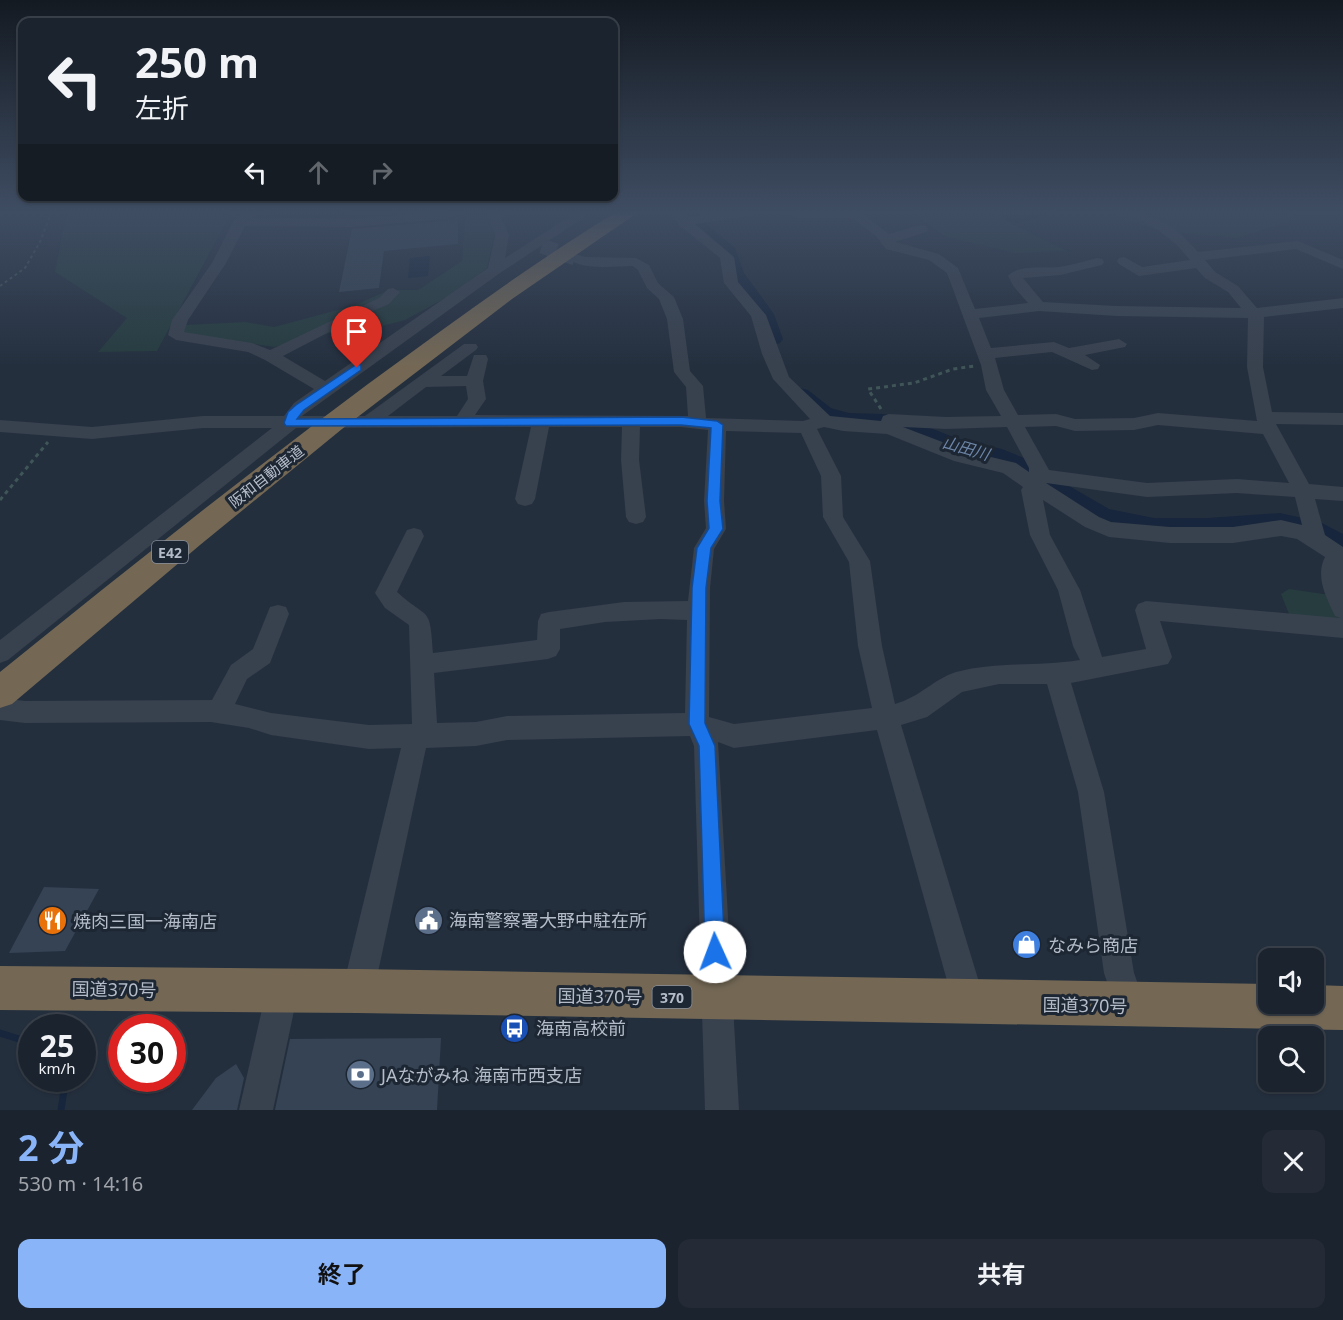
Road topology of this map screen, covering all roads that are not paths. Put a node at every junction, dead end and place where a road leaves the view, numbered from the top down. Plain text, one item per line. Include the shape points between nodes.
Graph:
1 (219, 263) edge
2 (496, 263) edge
3 (507, 263) edge
4 (535, 263) edge
5 (553, 263) edge
6 (636, 263) edge
7 (728, 263) edge
8 (943, 263) edge
9 (1095, 263) edge
10 (1126, 263) edge
11 (1199, 263) junction
12 (1255, 263) edge
13 (495, 270) junction
14 (1343, 303) edge
15 (340, 306) dead end
16 (1039, 306) junction
17 (1254, 313) junction
18 (970, 314) junction
19 (1119, 344) dead end
20 (1069, 353) junction
21 (271, 356) junction
22 (987, 360) junction
23 (1092, 365) dead end
24 (474, 381) junction
25 (422, 382) junction
26 (339, 411) junction
27 (1012, 420) junction
28 (1343, 420) edge
29 (463, 421) junction
30 (541, 421) junction
31 (631, 421) junction
32 (290, 423) junction
33 (816, 423) junction
34 (1266, 423) junction
35 (708, 424) junction
36 (889, 424) junction
37 (0, 426) edge
38 (1036, 480) junction
39 (1303, 491) junction
40 (1343, 494) edge
41 (525, 499) dead end
42 (636, 517) dead end
43 (414, 536) dead end
44 (1316, 539) junction
45 (1340, 556) edge
46 (1343, 610) edge
47 (699, 611) junction
48 (278, 614) dead end
49 (1343, 628) edge
50 (0, 653) edge
51 (422, 664) junction
52 (1095, 668) junction
53 (0, 669) edge
54 (1056, 674) junction
55 (0, 693) edge
56 (0, 709) edge
57 (218, 712) junction
58 (886, 718) junction
59 (697, 724) junction
60 (421, 737) junction
61 (0, 988) edge
62 (358, 991) junction
63 (282, 992) junction
64 (717, 998) junction
65 (969, 1002) junction
66 (1130, 1006) junction
67 (1343, 1008) edge
68 (256, 1110) edge
69 (722, 1110) edge

1 - 21 street via 180,320 176,334 237,344
2 - 13 street
3 - 13 street
4 - 26 highway, 阪和自動車道 / E42 via 479,300
5 - 26 highway, 阪和自動車道 / E42
6 - 35 street via 666,297 675,319 682,372 694,386
7 - 33 street via 731,283 758,315 781,379
8 - 18 street via 953,271
9 - 16 street via 1065,275 1015,276
10 - 11 street via 1139,272
11 - 12 street
11 - 17 street via 1233,289
13 - 26 street
14 - 17 street
15 - 21 street via 393,291 384,301
16 - 17 street
16 - 18 street
17 - 34 street via 1255,367
18 - 22 street
19 - 20 street
20 - 22 street via 1047,347
20 - 23 street
21 - 26 street
22 - 27 street via 995,390
24 - 25 street
24 - 25 street via 475,353
24 - 29 street via 477,399
25 - 26 street
26 - 29 street
26 - 32 street
26 - 32 street via 296,411
26 - 53 highway, 阪和自動車道 / E42 via 174,530
26 - 55 highway, 阪和自動車道 / E42
27 - 34 street via 1056,420 1075,425 1134,424 1158,419
27 - 36 street
27 - 38 street via 1039,468
28 - 34 street
29 - 30 street
30 - 31 street
30 - 41 street
31 - 35 street
31 - 42 street
32 - 37 street via 203,422 92,433
32 - 50 street
33 - 35 street
33 - 36 street
33 - 58 street via 831,476 833,517 859,561 870,646
34 - 39 street
35 - 47 street via 716,529 704,548
36 - 38 street via 961,456 1009,468
38 - 39 street via 1147,490 1237,486
38 - 44 street via 1092,522 1109,529 1233,535 1281,528
38 - 52 street via 1031,490 1040,535 1069,590
39 - 40 street
39 - 44 street
43 - 51 street via 411,549 386,592 420,622
44 - 45 street
45 - 46 street via 1332,561 1335,595
47 - 51 street via 607,611 549,621 548,650
47 - 59 street
48 - 57 street via 262,656 239,672
49 - 52 street via 1146,610 1160,657
51 - 60 street
52 - 54 street
54 - 58 street via 999,674 956,683 918,709
54 - 66 street via 1091,792 1119,973
56 - 57 street
57 - 60 street via 272,724 369,737
58 - 59 street via 734,736
58 - 65 street
59 - 60 street via 507,728
59 - 64 street via 707,746
60 - 62 street
61 - 63 highway, 国道370号 / 370
62 - 63 highway, 国道370号 / 370
62 - 64 highway, 国道370号 / 370
63 - 68 street
64 - 65 highway, 国道370号 / 370
64 - 69 street
65 - 66 highway, 国道370号 / 370
66 - 67 highway, 国道370号 / 370

